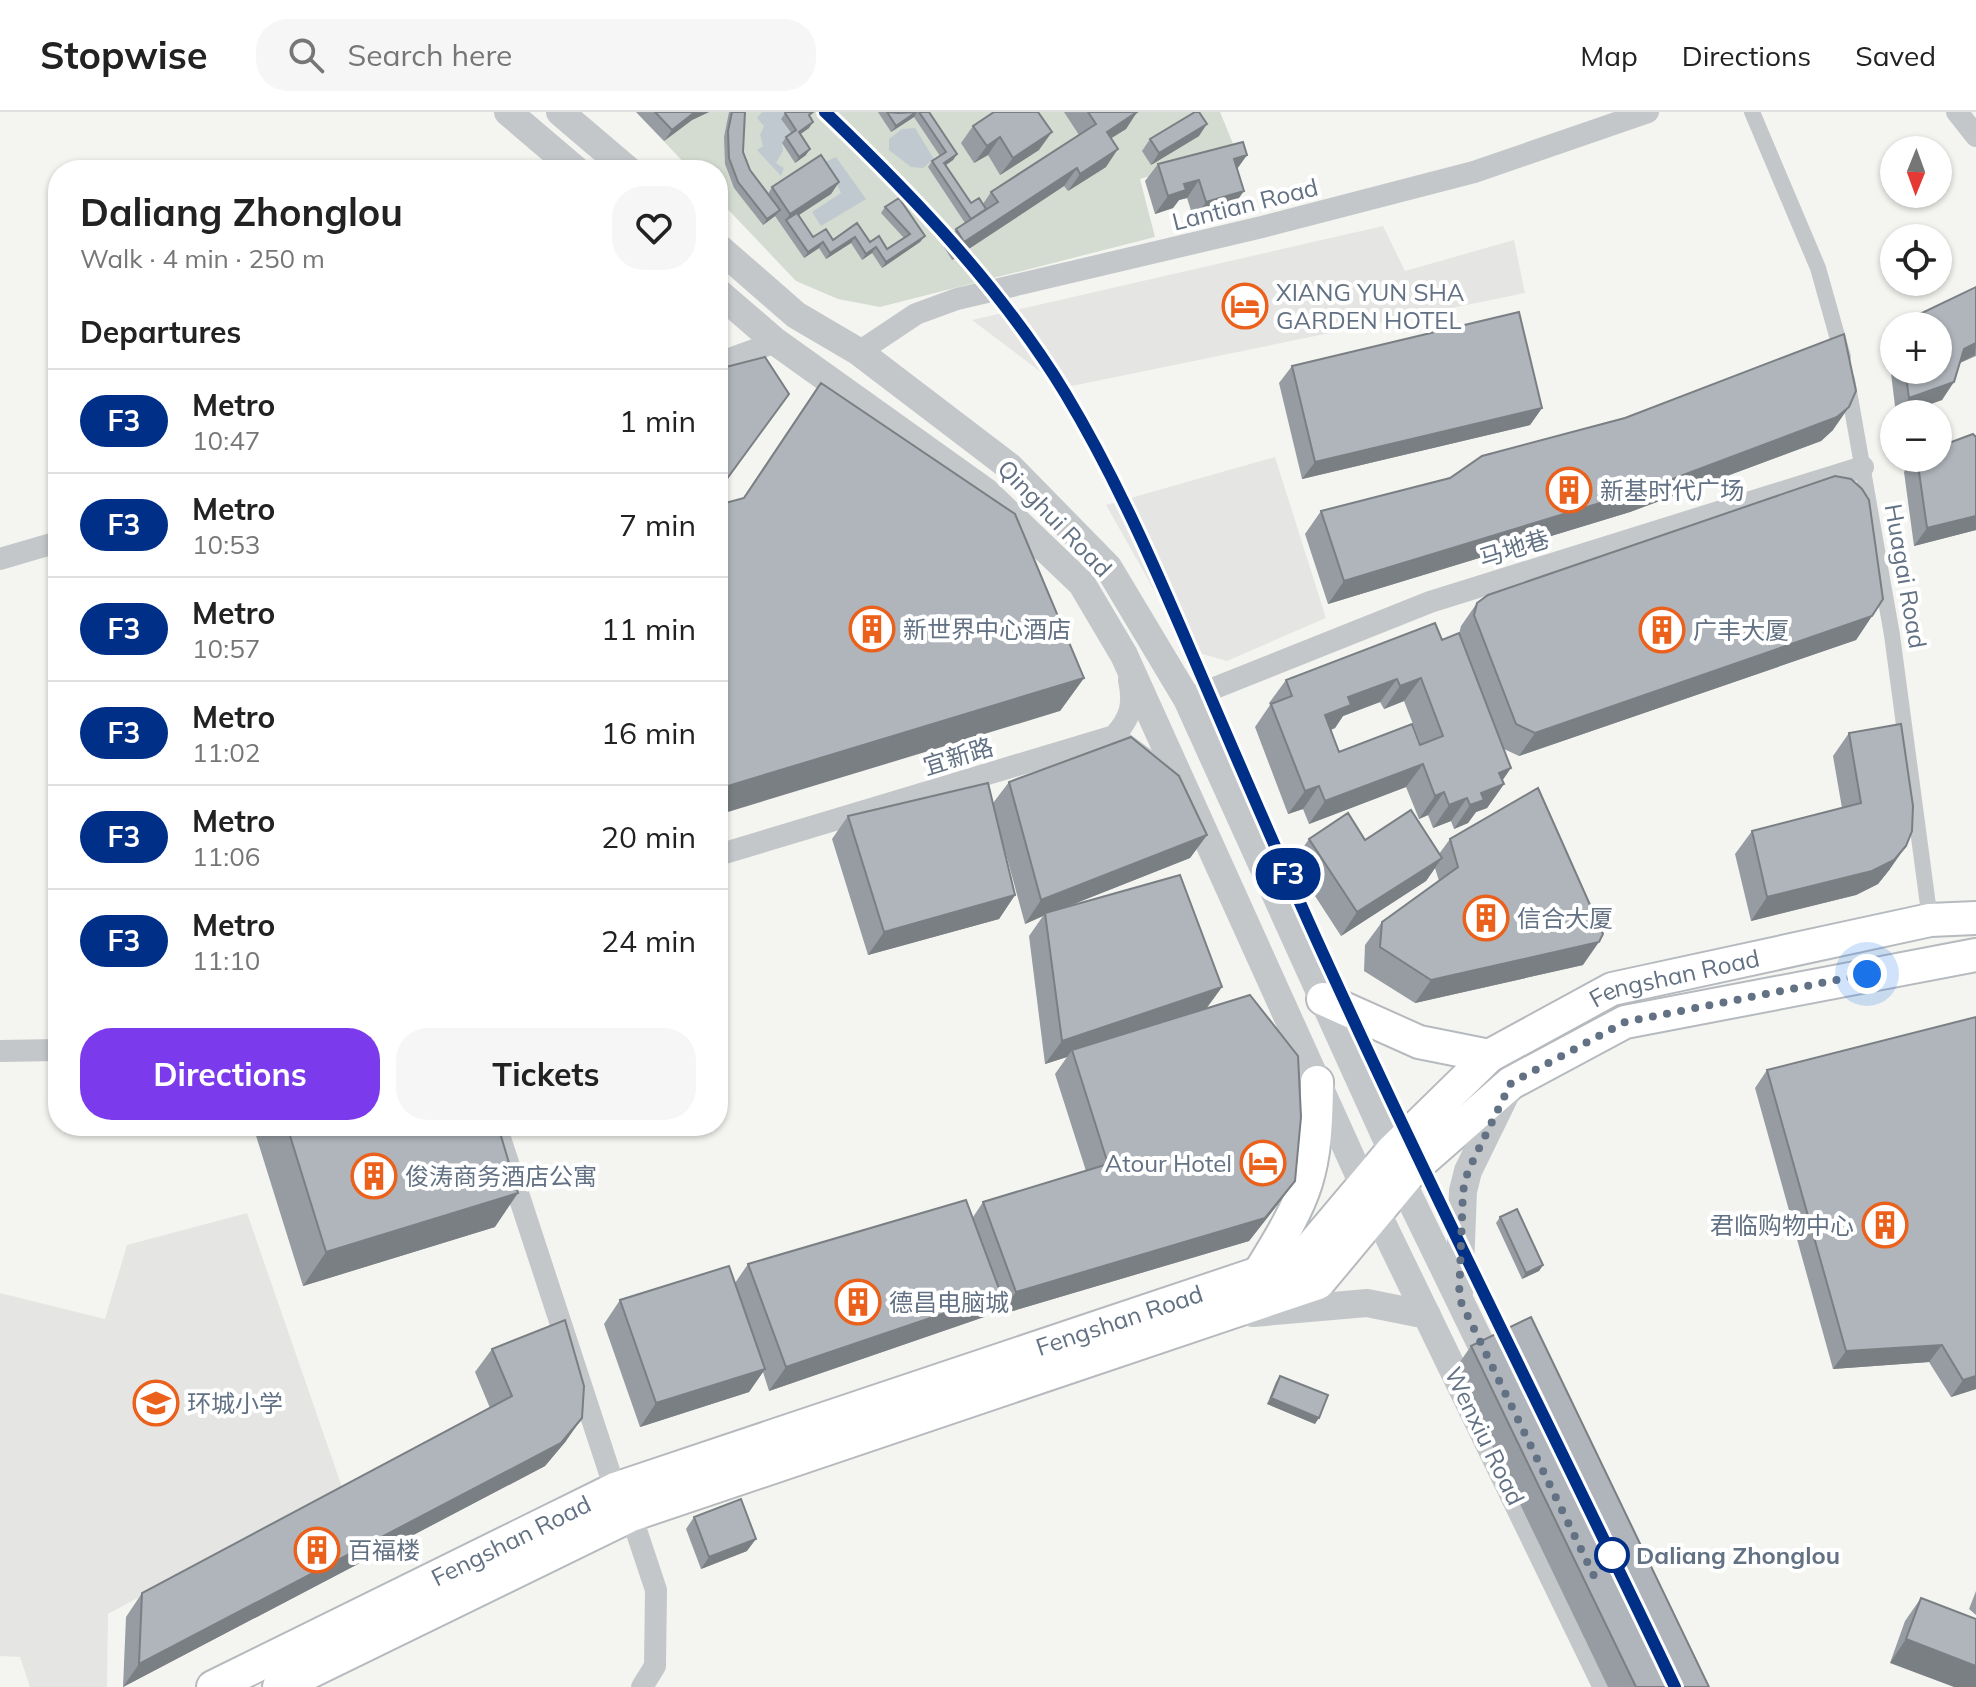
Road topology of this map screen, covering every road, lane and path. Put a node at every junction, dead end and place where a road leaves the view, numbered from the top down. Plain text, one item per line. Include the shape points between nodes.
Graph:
1 (508, 112) edge
2 (560, 112) edge
3 (1648, 112) edge
4 (1752, 112) edge
5 (1957, 112) edge
6 (1976, 136) edge
7 (564, 160) edge
8 (616, 160) edge
9 (728, 256) edge
10 (728, 301) edge
11 (776, 342) junction
12 (859, 352) junction
13 (728, 359) edge
14 (1863, 467) junction
15 (48, 545) edge
16 (0, 559) edge
17 (1124, 655) junction
18 (1187, 699) junction
19 (1114, 736) junction
20 (1192, 805) junction
21 (728, 852) edge
22 (1976, 918) edge
23 (1930, 920) junction
24 (1976, 955) edge
25 (1323, 999) junction
26 (48, 1050) edge
27 (0, 1051) edge
28 (1489, 1056) junction
29 (1317, 1082) junction
30 (1511, 1083) junction
31 (499, 1136) edge
32 (1392, 1151) junction
33 (1402, 1182) junction
34 (1370, 1198) junction
35 (1259, 1273) junction
36 (1459, 1298) junction
37 (1224, 1315) junction
38 (1427, 1315) junction
39 (1506, 1395) edge
40 (623, 1502) junction
41 (213, 1687) edge
42 (279, 1687) edge
43 (642, 1687) edge
44 (1607, 1687) edge

1 - 7 street
2 - 8 street
3 - 12 street, Lantian Road via 1474,172 957,299 916,314
4 - 14 street, Huagai Road via 1818,268 1841,345
5 - 6 street
9 - 12 street, Qinghui Road via 796,315
10 - 11 street, Qinghui Road
11 - 13 street
11 - 17 street, Qinghui Road via 986,492 1082,584
12 - 18 street, Qinghui Road via 1010,467 1108,567
14 - 18 street, 马地巷 via 1430,602
14 - 23 street, Huagai Road via 1892,635
15 - 16 street
17 - 19 street via 1133,699 1128,722
17 - 20 street, Qinghui Road
18 - 25 street, Qinghui Road
19 - 20 street via 1145,758
19 - 21 street, 宜新路
20 - 29 street, Qinghui Road
22 - 23 main road, Fengshan Road
23 - 28 main road, Fengshan Road via 1612,989
24 - 30 main road, Fengshan Road via 1625,1022
25 - 28 main road via 1419,1042
25 - 32 street, Qinghui Road
26 - 27 street
28 - 32 main road, Fengshan Road
29 - 34 street, Qinghui Road
29 - 35 main road via 1308,1185
30 - 33 main road, Fengshan Road
30 - 36 street via 1463,1191
31 - 40 street
32 - 33 street, Wenxiu Road
32 - 34 main road, Fengshan Road
33 - 34 main road, Fengshan Road
33 - 36 street, Wenxiu Road
34 - 35 main road, Fengshan Road via 1301,1259
34 - 37 main road, Fengshan Road via 1318,1283
34 - 38 street, Wenxiu Road
35 - 40 main road, Fengshan Road
36 - 39 street, Wenxiu Road
37 - 38 street via 1367,1303
37 - 40 main road, Fengshan Road
38 - 44 street, Wenxiu Road
40 - 41 main road, Fengshan Road
40 - 42 main road, Fengshan Road
40 - 43 street via 656,1590 655,1666

